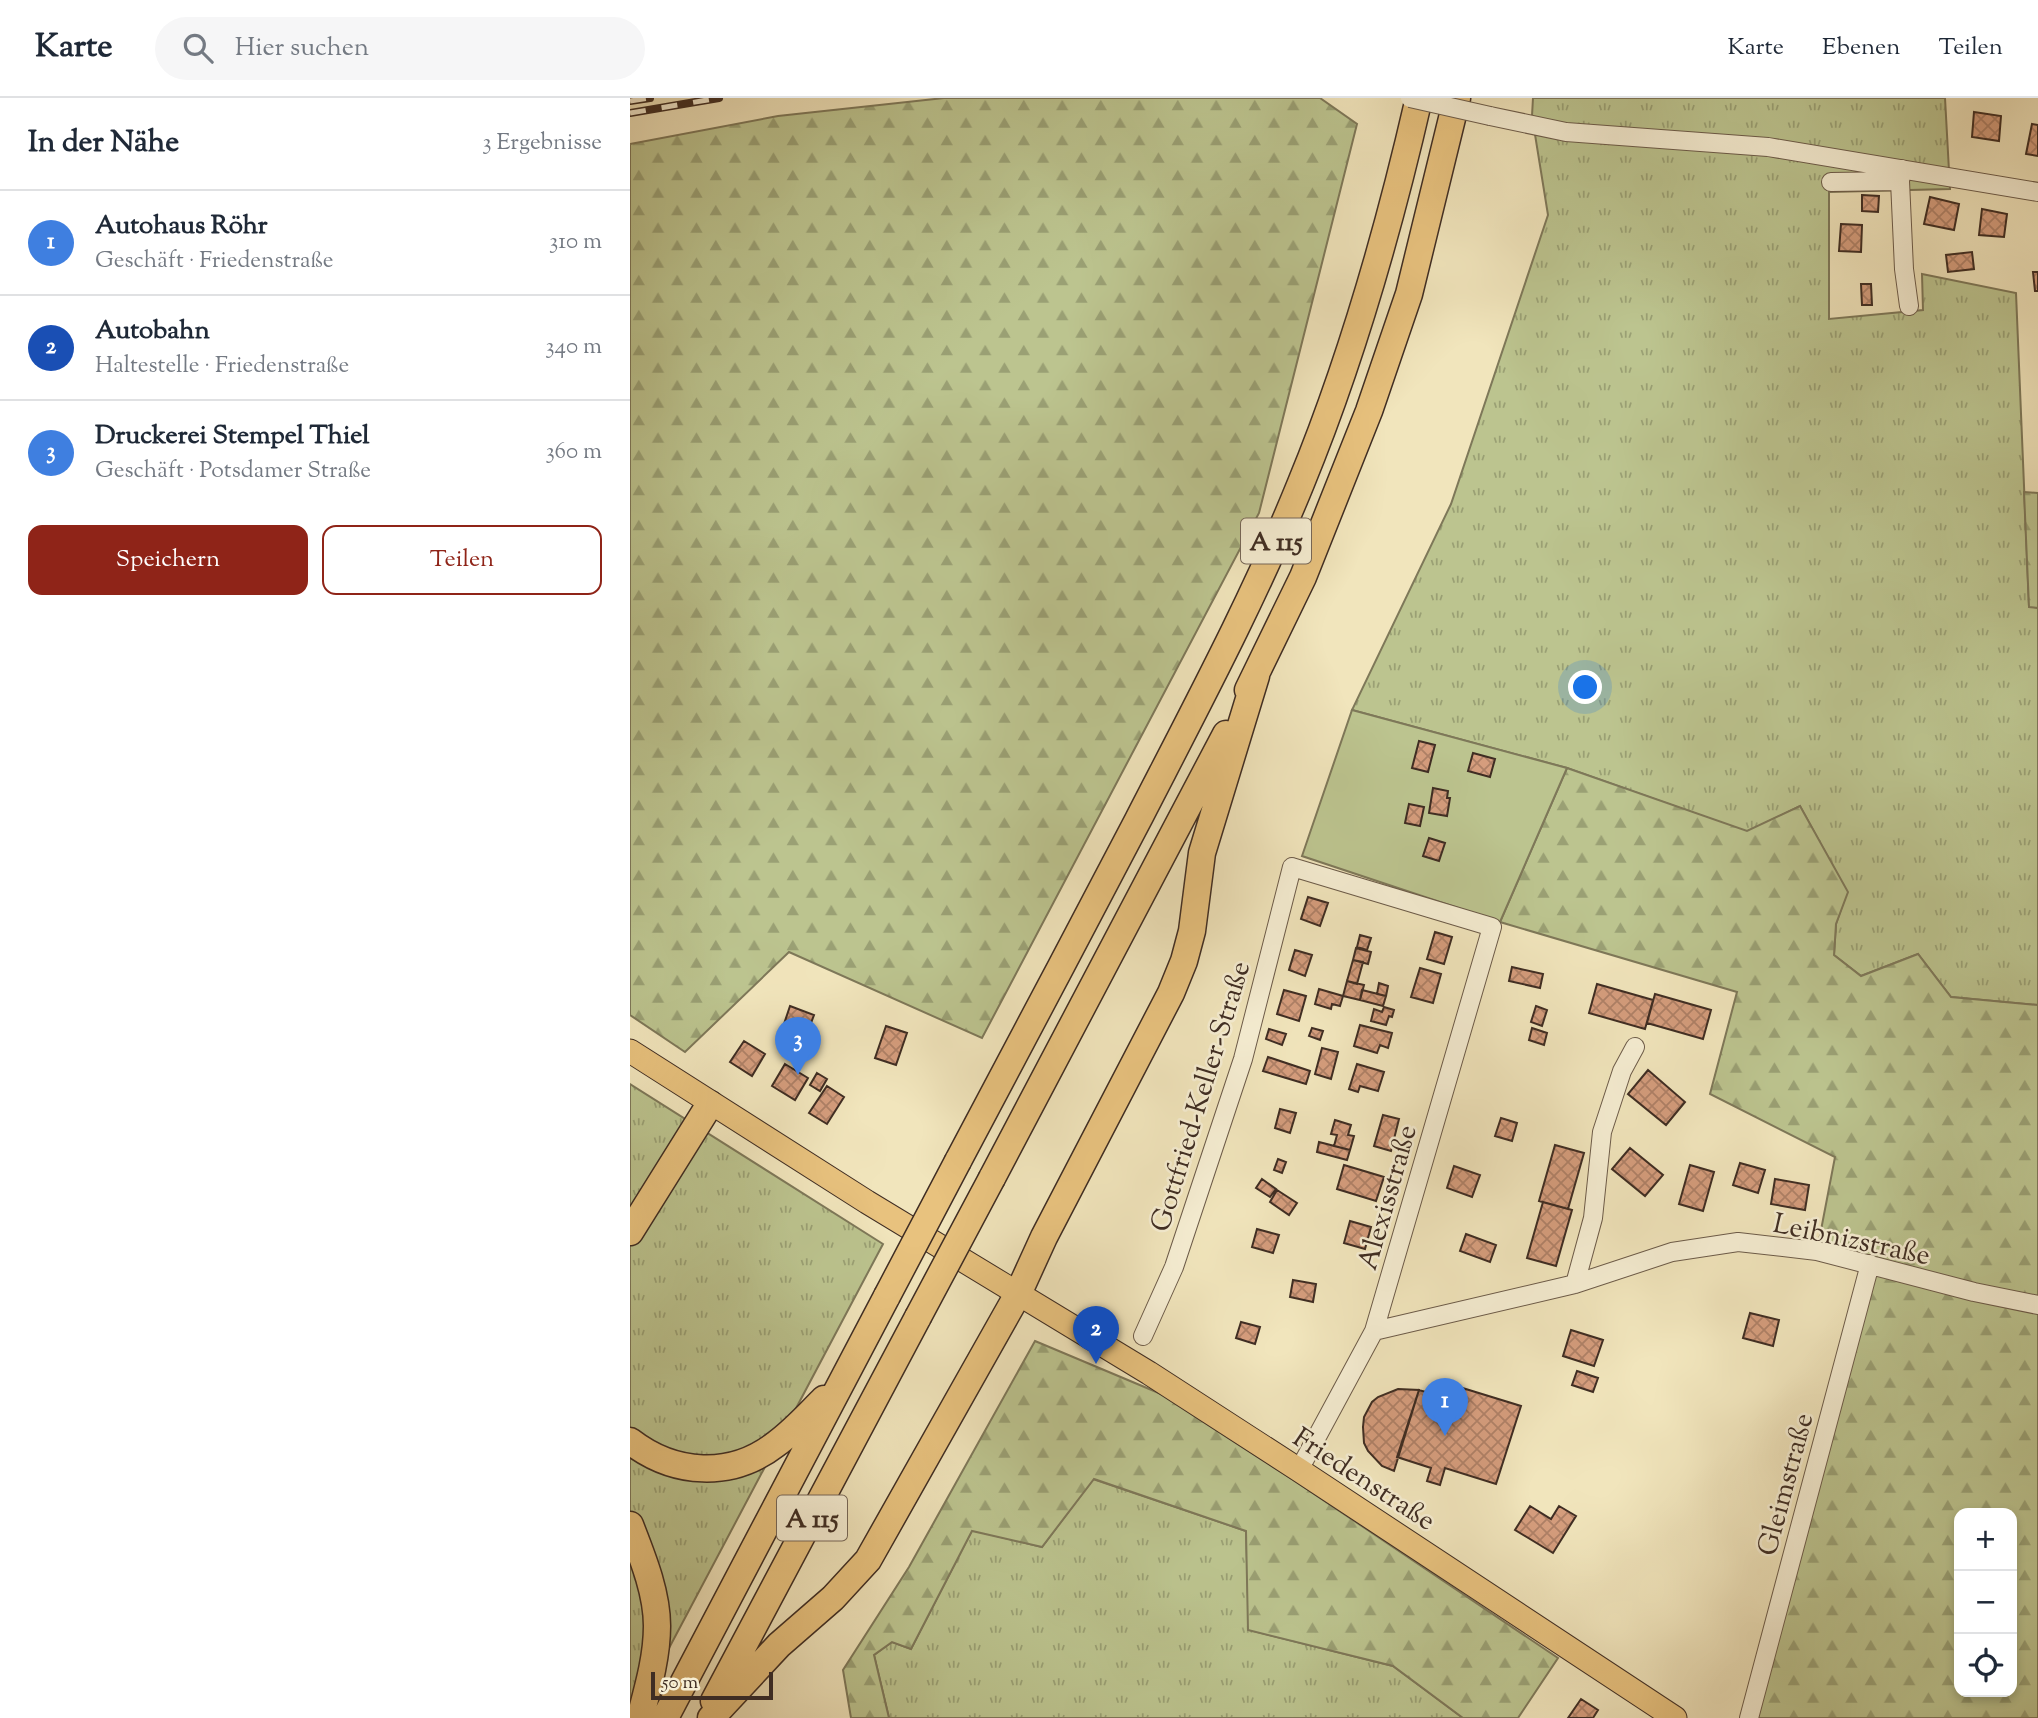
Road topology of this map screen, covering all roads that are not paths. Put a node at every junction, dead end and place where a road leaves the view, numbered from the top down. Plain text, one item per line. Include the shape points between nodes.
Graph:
1 (1410, 98) edge
2 (1419, 98) edge
3 (1457, 98) edge
4 (1901, 175) junction
5 (1831, 182) dead end
6 (2038, 192) edge
7 (1909, 306) dead end
8 (1256, 676) junction
9 (1292, 867) joint
10 (1635, 1047) dead end
11 (630, 1051) edge
12 (710, 1104) junction
13 (630, 1233) edge
14 (1870, 1264) junction
15 (1575, 1284) junction
16 (1018, 1294) junction
17 (2038, 1306) edge
18 (1374, 1331) junction
19 (1143, 1336) dead end
20 (841, 1383) junction
21 (630, 1441) edge
22 (1299, 1469) junction
23 (630, 1525) edge
24 (640, 1718) edge
25 (665, 1718) edge
26 (705, 1718) edge
27 (711, 1718) edge
28 (1675, 1718) edge
29 (1749, 1718) edge

1 - 4 street, bridge via 1566,132 1768,147
2 - 20 highway, A 115, bridge via 1359,320 1278,538 1186,728
3 - 8 highway, A 115 via 1409,294 1369,411 1303,577
4 - 5 street
4 - 6 street
4 - 7 street
8 - 16 highway via 1202,853 1184,961
8 - 26 highway, A 115, bridge
9 - 18 street, Alexisstraße via 1492,927
9 - 19 street, Gottfried-Keller-Straße via 1243,1059 1174,1267
10 - 15 street via 1602,1132 1593,1218
11 - 12 main road, Friedenstraße
12 - 13 highway
12 - 16 main road, Friedenstraße
14 - 15 street, Leibnizstraße via 1817,1251 1738,1242 1672,1252
14 - 17 street, Leibnizstraße
14 - 29 street, Gleimstraße
15 - 18 street, Leibnizstraße
16 - 22 main road, Friedenstraße
16 - 27 highway via 867,1560
18 - 22 street, Alexisstraße
20 - 21 highway via 778,1444 739,1463 710,1469 683,1467 645,1453
20 - 25 highway, A 115
22 - 28 main road, Friedenstraße
23 - 24 highway via 657,1625 652,1672

